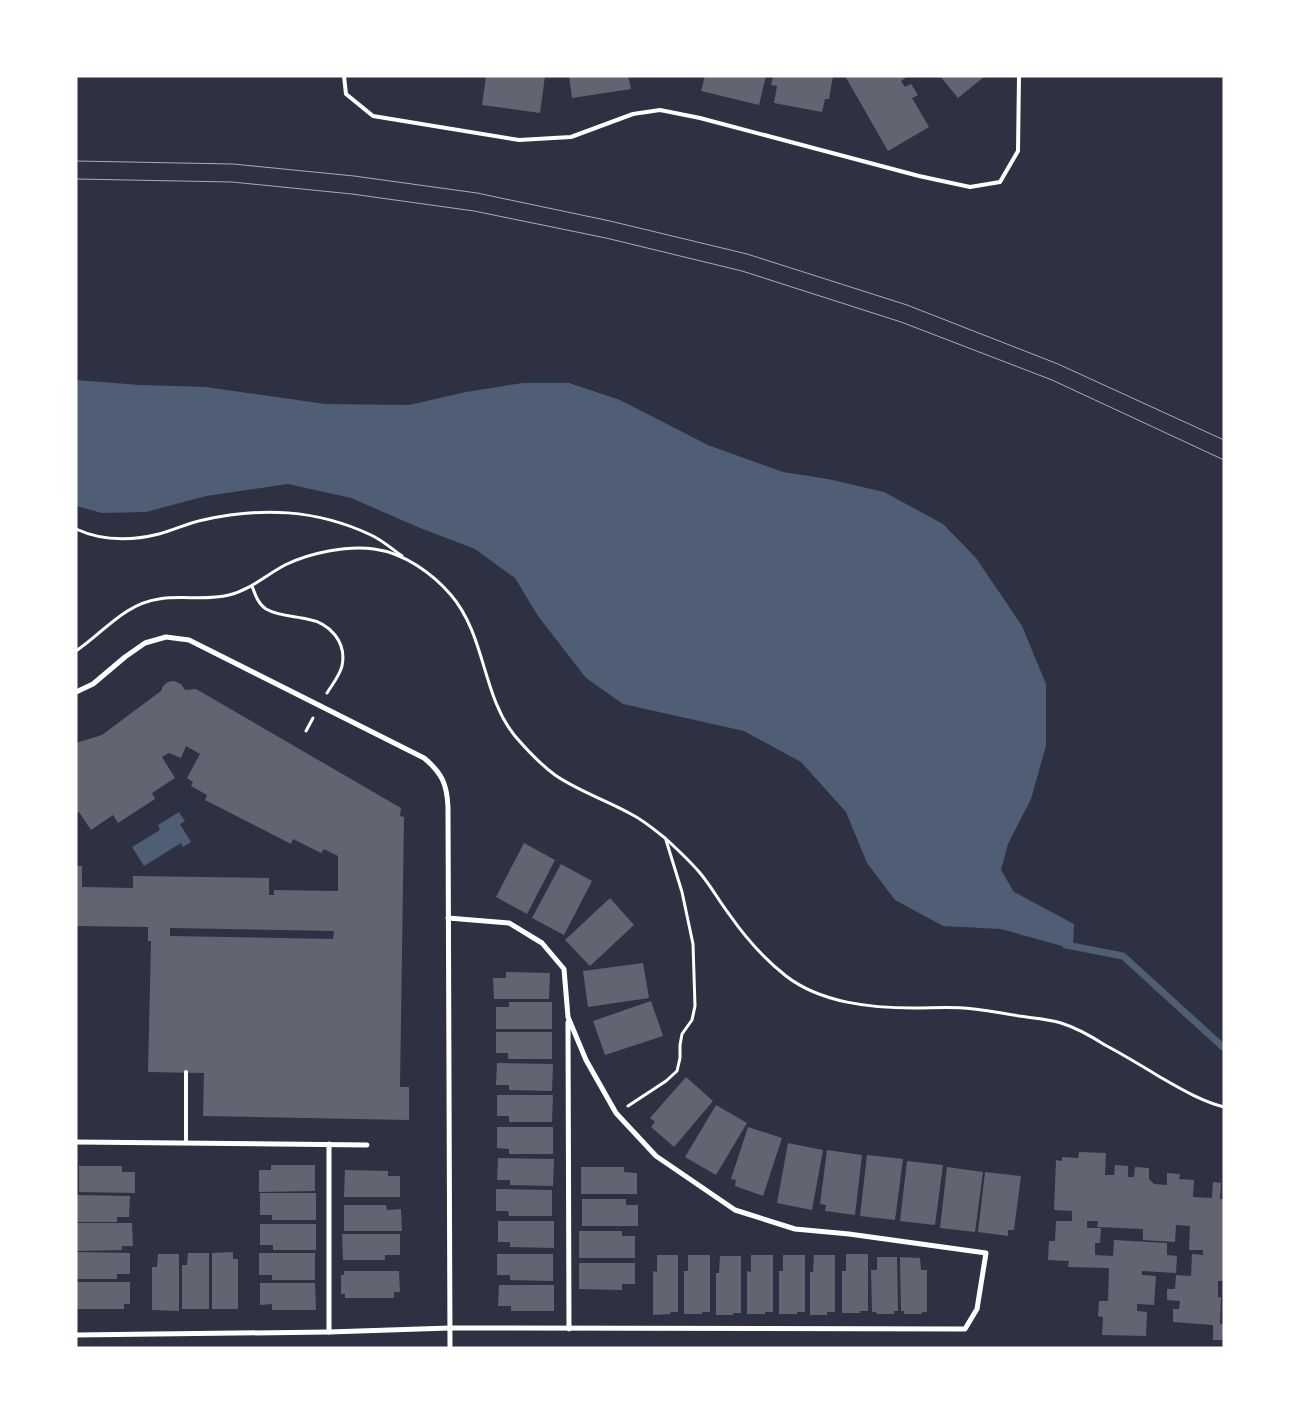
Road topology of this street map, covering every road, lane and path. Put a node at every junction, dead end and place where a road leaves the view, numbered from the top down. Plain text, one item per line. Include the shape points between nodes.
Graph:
1 (344, 76) edge
2 (1019, 76) edge
3 (76, 529) edge
4 (405, 558) junction
5 (252, 586) junction
6 (76, 651) edge
7 (76, 692) edge
8 (320, 706) junction
9 (306, 731) dead end
10 (666, 839) junction
11 (448, 918) junction
12 (568, 1017) junction
13 (186, 1072) dead end
14 (1224, 1107) edge
15 (616, 1113) junction
16 (76, 1142) edge
17 (186, 1143) junction
18 (329, 1144) junction
19 (367, 1144) dead end
20 (450, 1328) junction
21 (569, 1329) junction
22 (329, 1332) junction
23 (76, 1335) edge
24 (450, 1348) edge

1 - 2 lane via 346,94 373,116 519,140 571,137 633,114 660,110 970,187 1000,182 1018,151
3 - 4 path via 86,534 134,539 201,520 244,513 291,512 337,521 372,536
4 - 5 path via 374,549 333,550 287,564
4 - 10 path via 429,574 462,608 473,630 495,701 510,730 532,755 556,776 633,814
5 - 6 path via 229,595 142,602 127,610
5 - 8 path via 266,609 321,622 338,639 342,667
7 - 8 street via 93,684 145,643 166,637 189,640
8 - 9 path
8 - 11 street via 424,758 443,779 447,793
10 - 14 path via 701,874 754,948 787,977 810,991 837,1000 870,1005 967,1008 1059,1022 1080,1030 1185,1091
10 - 15 path via 693,944 695,1006 692,1020 682,1034 676,1071
11 - 12 street via 509,923 542,943 564,969
11 - 20 street
12 - 15 street via 586,1060
12 - 21 street
13 - 17 lane
15 - 21 street via 656,1156 735,1210 795,1229 986,1253 977,1309 965,1329
16 - 17 street
17 - 18 street
18 - 19 street
18 - 22 street
20 - 21 street
20 - 22 street
20 - 24 street
22 - 23 street

